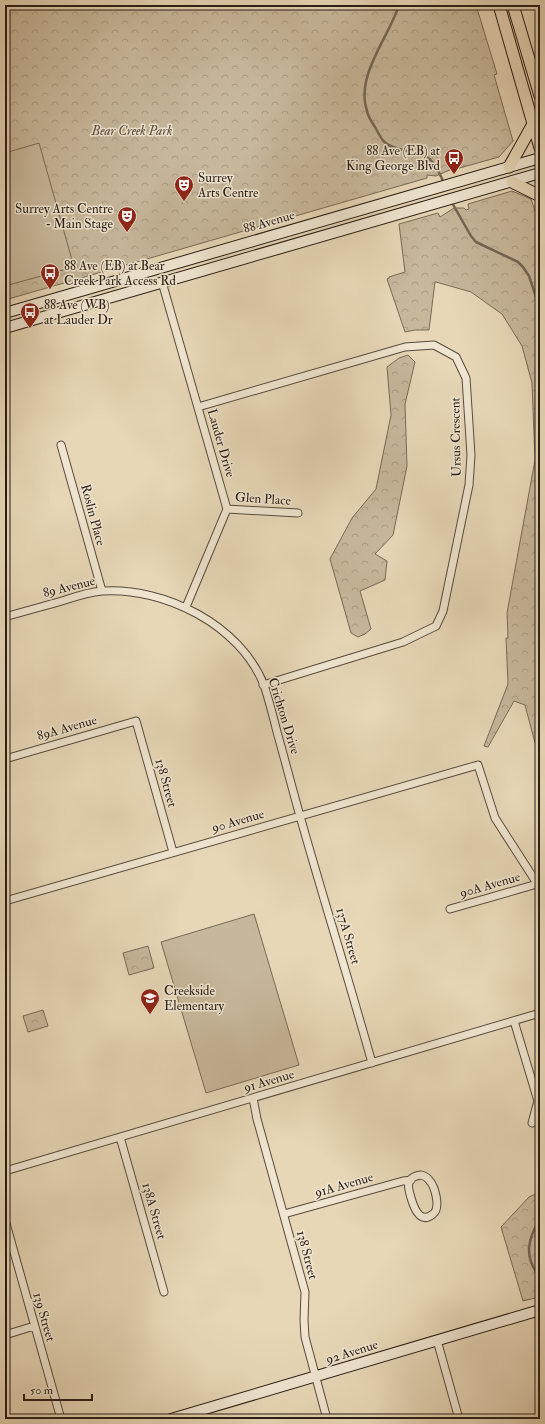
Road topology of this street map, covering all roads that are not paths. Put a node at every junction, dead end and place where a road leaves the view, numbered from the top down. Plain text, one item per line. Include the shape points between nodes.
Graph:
1 (499, 5) edge
2 (513, 5) edge
3 (540, 96) edge
4 (533, 124) junction
5 (540, 148) edge
6 (540, 158) edge
7 (509, 167) junction
8 (540, 173) edge
9 (512, 182) junction
10 (540, 196) edge
11 (172, 264) junction
12 (162, 282) junction
13 (5, 313) edge
14 (5, 328) edge
15 (198, 406) junction
16 (61, 445) dead end
17 (227, 509) junction
18 (298, 513) dead end
19 (102, 591) junction
20 (186, 607) junction
21 (5, 617) edge
22 (263, 684) junction
23 (136, 721) joint
24 (5, 759) edge
25 (300, 816) junction
26 (174, 852) junction
27 (538, 886) edge
28 (5, 901) edge
29 (450, 909) dead end
30 (540, 1013) edge
31 (514, 1021) junction
32 (372, 1063) junction
33 (253, 1098) junction
34 (532, 1123) dead end
35 (120, 1137) junction
36 (5, 1171) edge
37 (411, 1180) junction
38 (284, 1214) junction
39 (5, 1220) edge
40 (164, 1292) dead end
41 (540, 1310) edge
42 (34, 1326) junction
43 (5, 1335) edge
44 (437, 1340) junction
45 (316, 1377) junction
46 (61, 1419) edge
47 (171, 1419) edge
48 (327, 1419) edge
49 (460, 1419) edge

1 - 4 main road
2 - 3 main road
4 - 5 main road
4 - 7 main road
6 - 7 main road, 88 Avenue
7 - 11 main road, 88 Avenue
8 - 9 main road
9 - 10 main road
9 - 12 main road
11 - 12 main road
11 - 13 main road, 88 Avenue
12 - 14 main road
12 - 15 street, Lauder Drive
15 - 17 street, Lauder Drive
15 - 22 street, Ursus Crescent via 405,347 434,345 456,357 466,378 471,455 469,485 443,611 436,626 403,642
16 - 19 street, Roslin Place
17 - 18 street, Glen Place
17 - 20 street
19 - 20 street, 89 Avenue via 131,592 162,598
19 - 21 street, 89 Avenue
20 - 22 street, Crichton Drive via 231,638 247,657
22 - 25 street, Crichton Drive
23 - 24 street, 89A Avenue
23 - 26 street, 138 Street
25 - 26 street, 90 Avenue
25 - 27 street, 90 Avenue via 478,765 495,818
25 - 32 street, 137A Street
26 - 28 street, 90 Avenue
27 - 29 street, 90A Avenue
30 - 31 street, 91 Avenue
31 - 32 street, 91 Avenue
31 - 34 street via 538,1101
32 - 33 street, 91 Avenue
33 - 35 street, 91 Avenue
33 - 38 street, 138 Street
35 - 36 street, 91 Avenue
35 - 40 street, 138A Street
37 - 37 street, 91A Avenue via 408,1191 415,1212 425,1217 433,1215 438,1204 432,1183 421,1175
37 - 38 street, 91A Avenue
38 - 45 street, 138 Street via 305,1292 305,1337
39 - 42 street, 139 Street
41 - 44 main road, 92 Avenue
42 - 43 street
42 - 46 street, 139 Street
44 - 45 main road, 92 Avenue
44 - 49 street
45 - 47 main road, 92 Avenue
45 - 48 street, 138 Street

